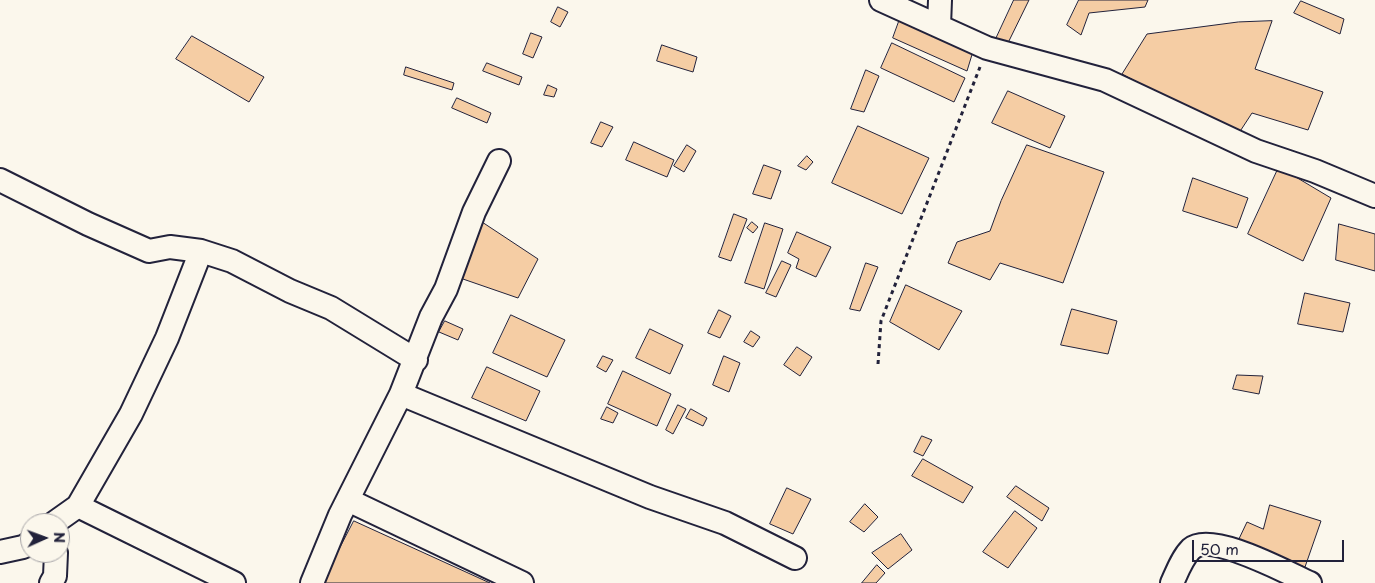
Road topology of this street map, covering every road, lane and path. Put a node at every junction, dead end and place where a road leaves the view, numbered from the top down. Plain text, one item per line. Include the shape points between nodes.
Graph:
1 (881, 0) edge
2 (940, 0) edge
3 (939, 26) junction
4 (987, 48) junction
5 (499, 162) dead end
6 (0, 180) edge
7 (1375, 196) edge
8 (201, 251) junction
9 (416, 360) junction
10 (878, 364) dead end
11 (401, 394) junction
12 (348, 500) junction
13 (78, 506) junction
14 (68, 513) edge
15 (20, 548) edge
16 (0, 552) edge
17 (795, 558) dead end
18 (56, 563) edge
19 (51, 583) edge
20 (234, 583) edge
21 (312, 583) edge
22 (522, 583) edge
23 (1172, 583) edge
24 (1310, 583) edge

1 - 3 street
2 - 3 street
3 - 4 street
4 - 7 street via 1105,80 1256,151 1314,170
4 - 10 path via 881,321
5 - 9 street via 474,212
6 - 8 street via 149,251 170,247
8 - 9 street via 232,261 332,308
8 - 13 street via 167,338 131,414
9 - 11 street
11 - 12 street
11 - 17 street via 650,497 725,523
12 - 21 street
12 - 22 street
13 - 14 street
13 - 20 street
15 - 16 street
18 - 19 street
23 - 24 street via 1183,559 1192,548 1202,545 1229,547

